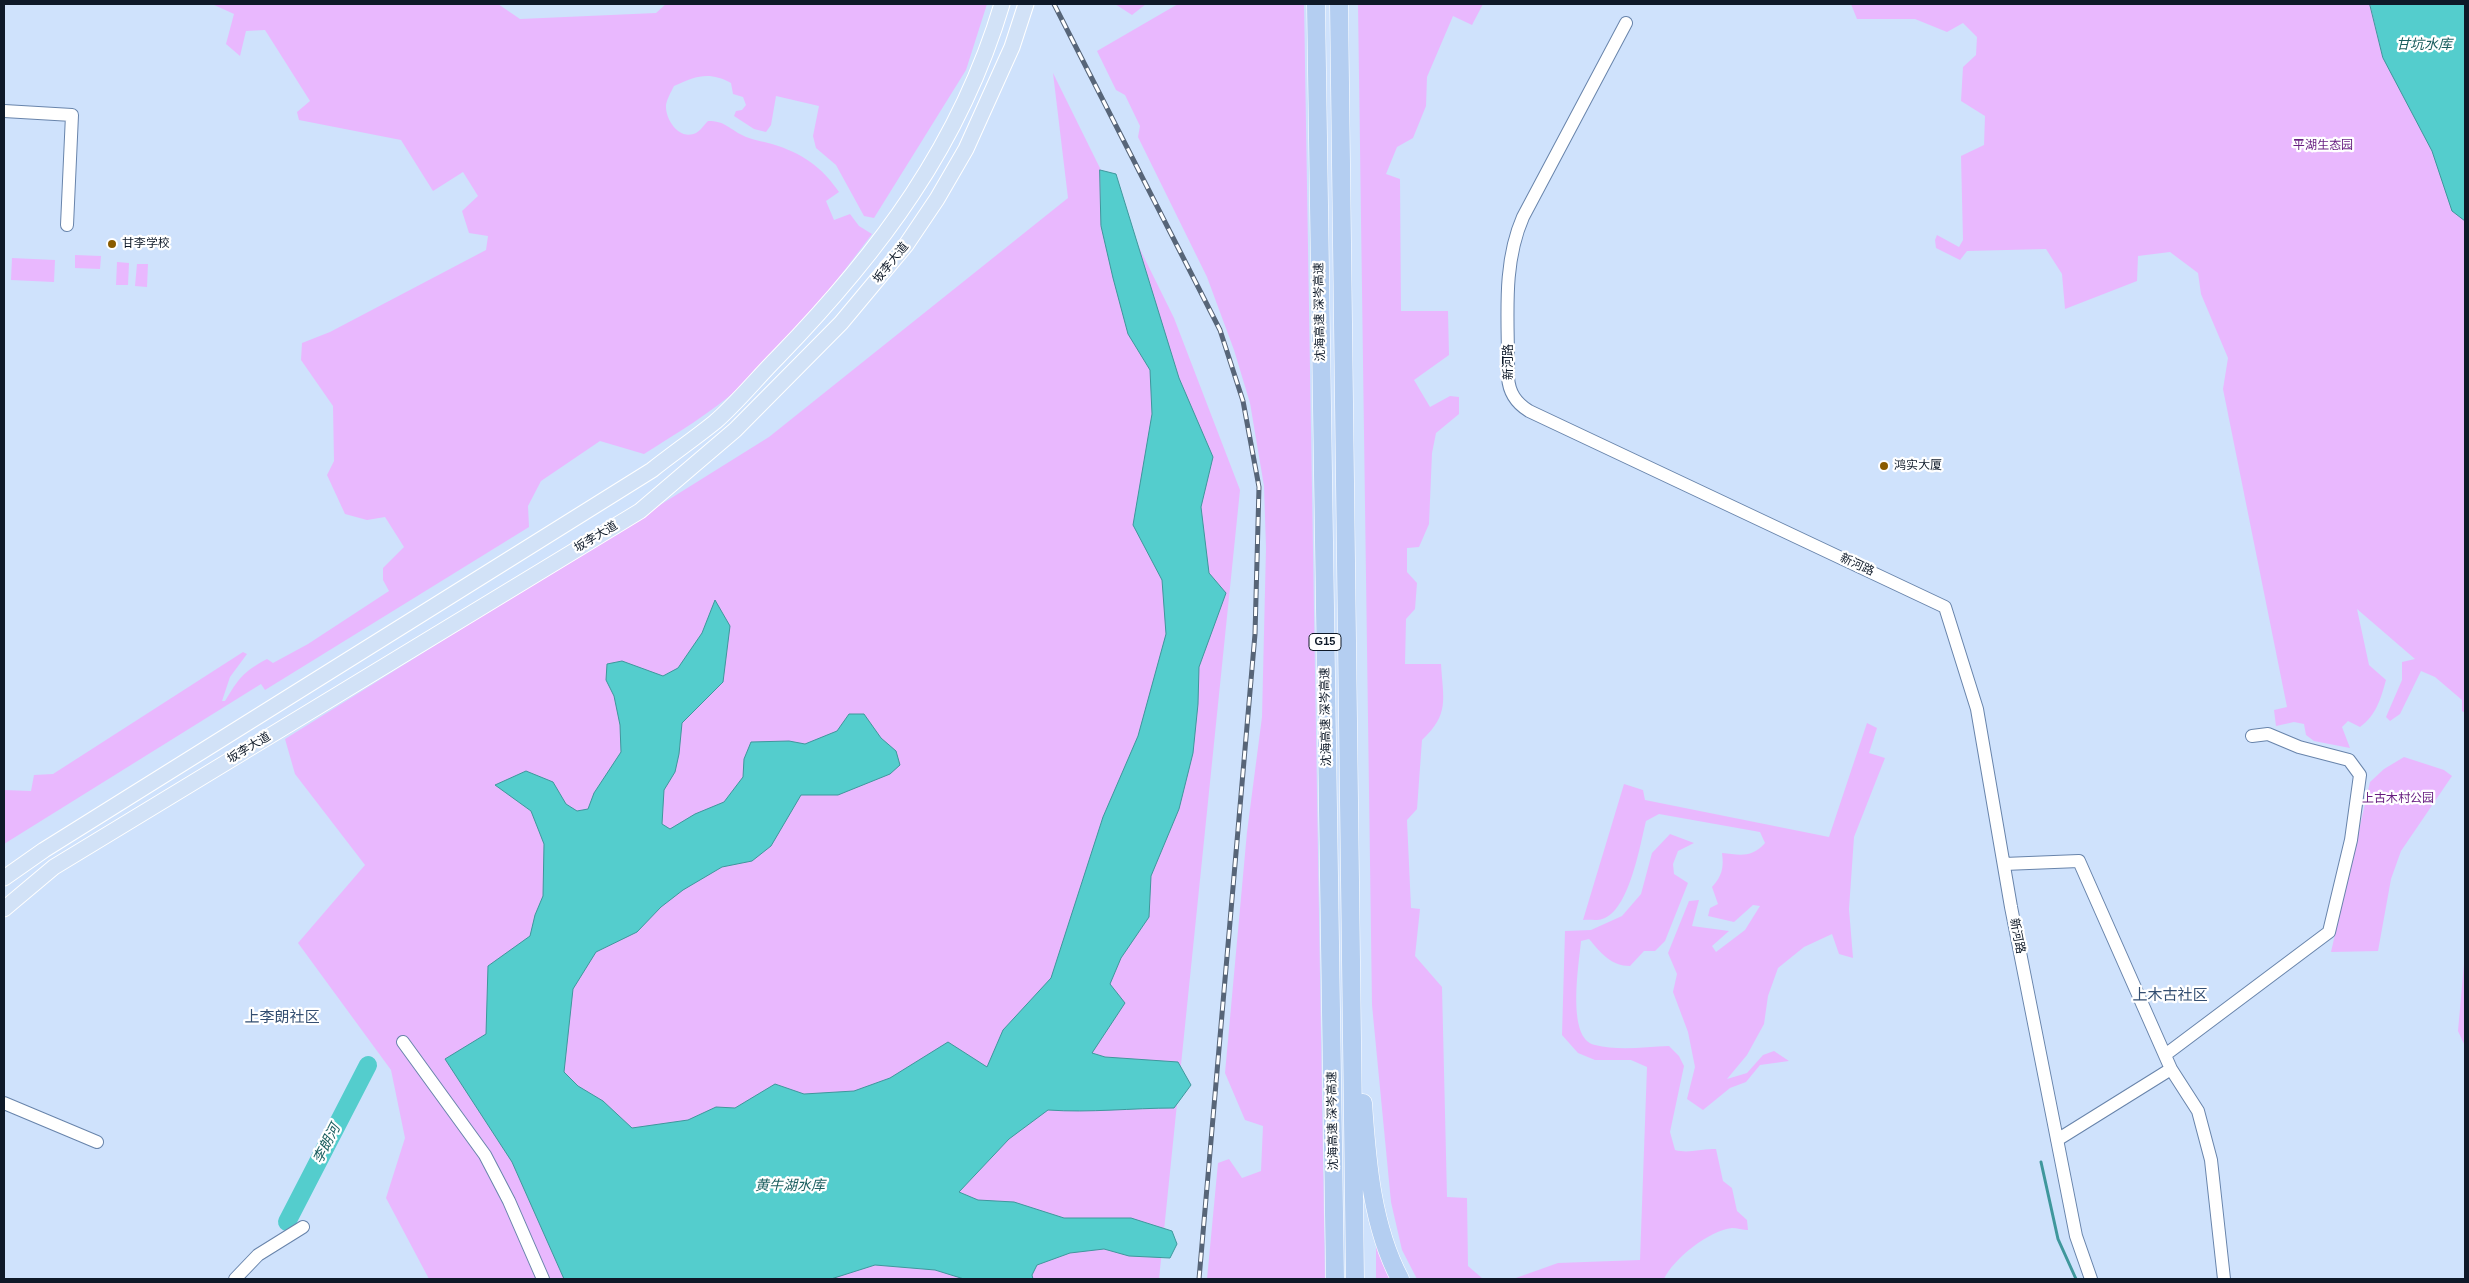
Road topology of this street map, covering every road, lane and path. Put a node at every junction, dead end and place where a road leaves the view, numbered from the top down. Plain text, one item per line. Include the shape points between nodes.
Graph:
1 (1002, 4) edge
2 (1026, 4) edge
3 (1316, 4) edge
4 (1339, 4) edge
5 (1626, 23) dead end
6 (4, 111) edge
7 (67, 225) dead end
8 (2252, 736) dead end
9 (2004, 864) junction
10 (1350, 873) junction
11 (4, 878) edge
12 (4, 908) edge
13 (403, 1042) dead end
14 (2164, 1055) junction
15 (2171, 1069) junction
16 (4, 1103) edge
17 (2057, 1140) junction
18 (97, 1142) dead end
19 (303, 1227) dead end
20 (235, 1279) edge
21 (543, 1279) edge
22 (1335, 1279) edge
23 (1356, 1279) edge
24 (1400, 1279) edge
25 (2091, 1279) edge
26 (2224, 1279) edge

1 - 11 main road, 坂李大道 via 981,65 943,143 887,233 822,311 715,421 652,470
2 - 12 main road, 坂李大道 via 1012,47 966,148 906,245 840,323 735,430 640,511 54,867
3 - 22 highway, 沈海高速 深岑高速 / G15
4 - 10 highway, 沈海高速 深岑高速 / G15
5 - 9 street, 新河路 via 1523,217 1514,242 1508,282 1510,392 1529,411 1945,607 1977,709
6 - 7 street via 72,115
8 - 14 street via 2268,734 2299,747 2349,760 2360,775 2351,840 2329,932
9 - 14 street via 2079,861
9 - 17 street, 新河路
10 - 23 highway, 沈海高速 深岑高速 / G15
10 - 24 highway via 1368,1158 1383,1242
13 - 21 street via 485,1155
14 - 15 street
15 - 17 street
15 - 26 street via 2198,1111 2211,1160
16 - 18 street
17 - 25 street, 新河路 via 2076,1236
19 - 20 street via 258,1256

